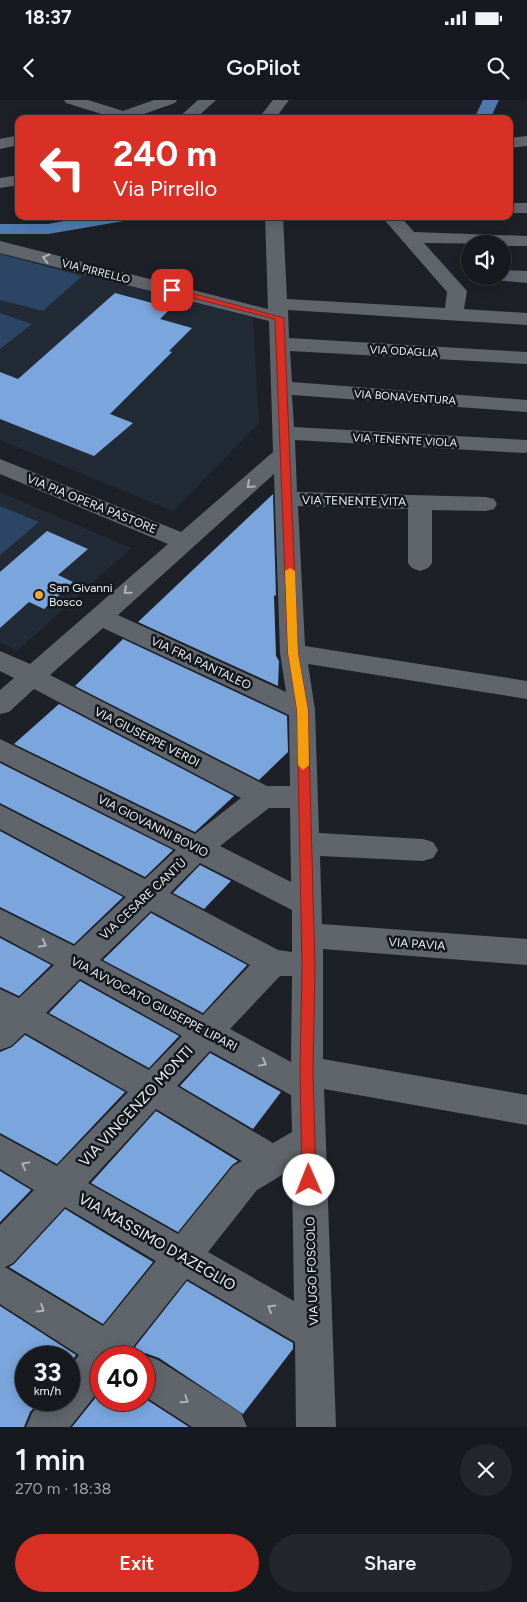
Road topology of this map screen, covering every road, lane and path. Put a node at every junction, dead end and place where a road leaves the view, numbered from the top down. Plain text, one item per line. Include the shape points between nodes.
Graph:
1 (72, 100) edge
2 (168, 100) edge
3 (208, 100) edge
4 (281, 100) edge
5 (491, 100) edge
6 (113, 115) edge
7 (124, 115) edge
8 (190, 115) edge
9 (269, 115) edge
10 (484, 115) edge
11 (15, 141) edge
12 (527, 141) edge
13 (513, 142) edge
14 (0, 144) edge
15 (15, 181) edge
16 (0, 183) edge
17 (513, 208) edge
18 (527, 208) edge
19 (101, 220) edge
20 (274, 220) edge
21 (393, 220) edge
22 (0, 229) edge
23 (408, 237) junction
24 (527, 241) edge
25 (0, 247) edge
26 (441, 273) junction
27 (461, 274) edge
28 (511, 276) edge
29 (527, 277) edge
30 (279, 310) junction
31 (454, 315) junction
32 (527, 319) edge
33 (281, 344) junction
34 (527, 358) edge
35 (283, 388) junction
36 (527, 406) edge
37 (285, 443) junction
38 (524, 446) dead end
39 (0, 466) edge
40 (288, 499) junction
41 (420, 502) junction
42 (486, 504) dead end
43 (184, 542) junction
44 (420, 563) dead end
45 (99, 616) junction
46 (293, 653) junction
47 (0, 660) edge
48 (32, 677) junction
49 (527, 690) edge
50 (0, 705) edge
51 (302, 710) junction
52 (0, 749) edge
53 (263, 797) junction
54 (304, 797) junction
55 (0, 816) edge
56 (306, 844) junction
57 (197, 848) junction
58 (423, 850) dead end
59 (146, 895) junction
60 (306, 903) junction
61 (0, 921) edge
62 (307, 935) junction
63 (527, 952) edge
64 (76, 962) junction
65 (273, 962) junction
66 (308, 967) junction
67 (7, 1018) edge
68 (206, 1032) junction
69 (307, 1079) junction
70 (152, 1089) junction
71 (527, 1110) edge
72 (308, 1141) junction
73 (0, 1151) edge
74 (272, 1161) junction
75 (61, 1186) junction
76 (0, 1251) edge
77 (181, 1256) junction
78 (0, 1283) edge
79 (314, 1332) junction
80 (99, 1346) edge
81 (118, 1346) edge
82 (90, 1376) edge
83 (155, 1381) edge
84 (80, 1387) edge
85 (59, 1411) edge
86 (46, 1427) edge
87 (227, 1427) edge
88 (316, 1427) edge

1 - 6 street
2 - 7 street
3 - 8 street
4 - 9 street
5 - 10 main road
11 - 14 street
12 - 13 street
15 - 16 street
17 - 18 street
19 - 22 main road via 48,229
20 - 30 street, VIA UGO FOSCOLO
21 - 23 street
23 - 24 street
23 - 26 street
30 -> 25 street, VIA PIRRELLO
26 - 27 street
26 - 31 street via 457,291
28 - 29 street
30 - 31 street, VIA PIRRELLO
30 - 33 street, VIA UGO FOSCOLO
31 - 32 street, VIA PIRRELLO
33 - 34 street, VIA ODAGLIA
33 - 35 street, VIA UGO FOSCOLO
35 - 36 street, VIA BONAVENTURA
35 - 37 street, VIA UGO FOSCOLO
37 - 38 street, VIA TENENTE VIOLA
37 - 40 street, VIA UGO FOSCOLO
37 -> 43 street
39 - 43 street, VIA PIA OPERA PASTORE
40 - 41 street, VIA TENENTE VITA
40 - 46 street, VIA UGO FOSCOLO
41 - 42 street, VIA TENENTE VITA
41 - 44 street, VIA TENENTE VITA
43 -> 45 street
45 - 48 street
45 - 51 street, VIA FRA PANTALEO
46 - 49 street
46 - 51 street, VIA UGO FOSCOLO
47 - 48 street, VIA GIUSEPPE VERDI
48 - 50 street
48 - 53 street, VIA GIUSEPPE VERDI
51 - 54 street, VIA UGO FOSCOLO
52 - 57 street, VIA GIOVANNI BOVIO
53 - 54 street
53 - 57 street, VIA CESARE CANTÙ
54 - 56 street, VIA UGO FOSCOLO
55 - 59 street
56 - 58 street
56 - 60 street, VIA UGO FOSCOLO
57 - 59 street, VIA CESARE CANTÙ
57 - 60 street, VIA GIOVANNI BOVIO
59 - 64 street, VIA CESARE CANTÙ
59 - 65 street
60 - 62 street, VIA UGO FOSCOLO
61 -> 64 street, VIA AVVOCATO GIUSEPPE LIPARI
62 - 63 street, VIA PAVIA
62 - 66 street, VIA UGO FOSCOLO
64 - 67 street, VIA CESARE CANTÙ
64 - 68 street, VIA AVVOCATO GIUSEPPE LIPARI
65 - 66 street
65 - 68 street, VIA VINCENZO MONTI
66 - 69 street, VIA UGO FOSCOLO
67 - 70 street
68 -> 69 street, VIA AVVOCATO GIUSEPPE LIPARI
68 - 70 street, VIA VINCENZO MONTI
69 - 71 street, VIA AVVOCATO GIUSEPPE LIPARI
69 - 72 street, VIA UGO FOSCOLO
70 - 74 street
70 - 75 street, VIA VINCENZO MONTI
72 - 74 street
72 - 79 street, VIA UGO FOSCOLO
75 -> 73 street, VIA MASSIMO D'AZEGLIO
74 - 77 street via 244,1178
75 - 76 street, VIA VINCENZO MONTI
75 - 77 street, VIA MASSIMO D'AZEGLIO
79 -> 77 street, VIA MASSIMO D'AZEGLIO
77 - 81 street
78 -> 80 street
79 - 88 street, VIA UGO FOSCOLO
82 - 84 street
83 -> 87 street
85 - 86 street

